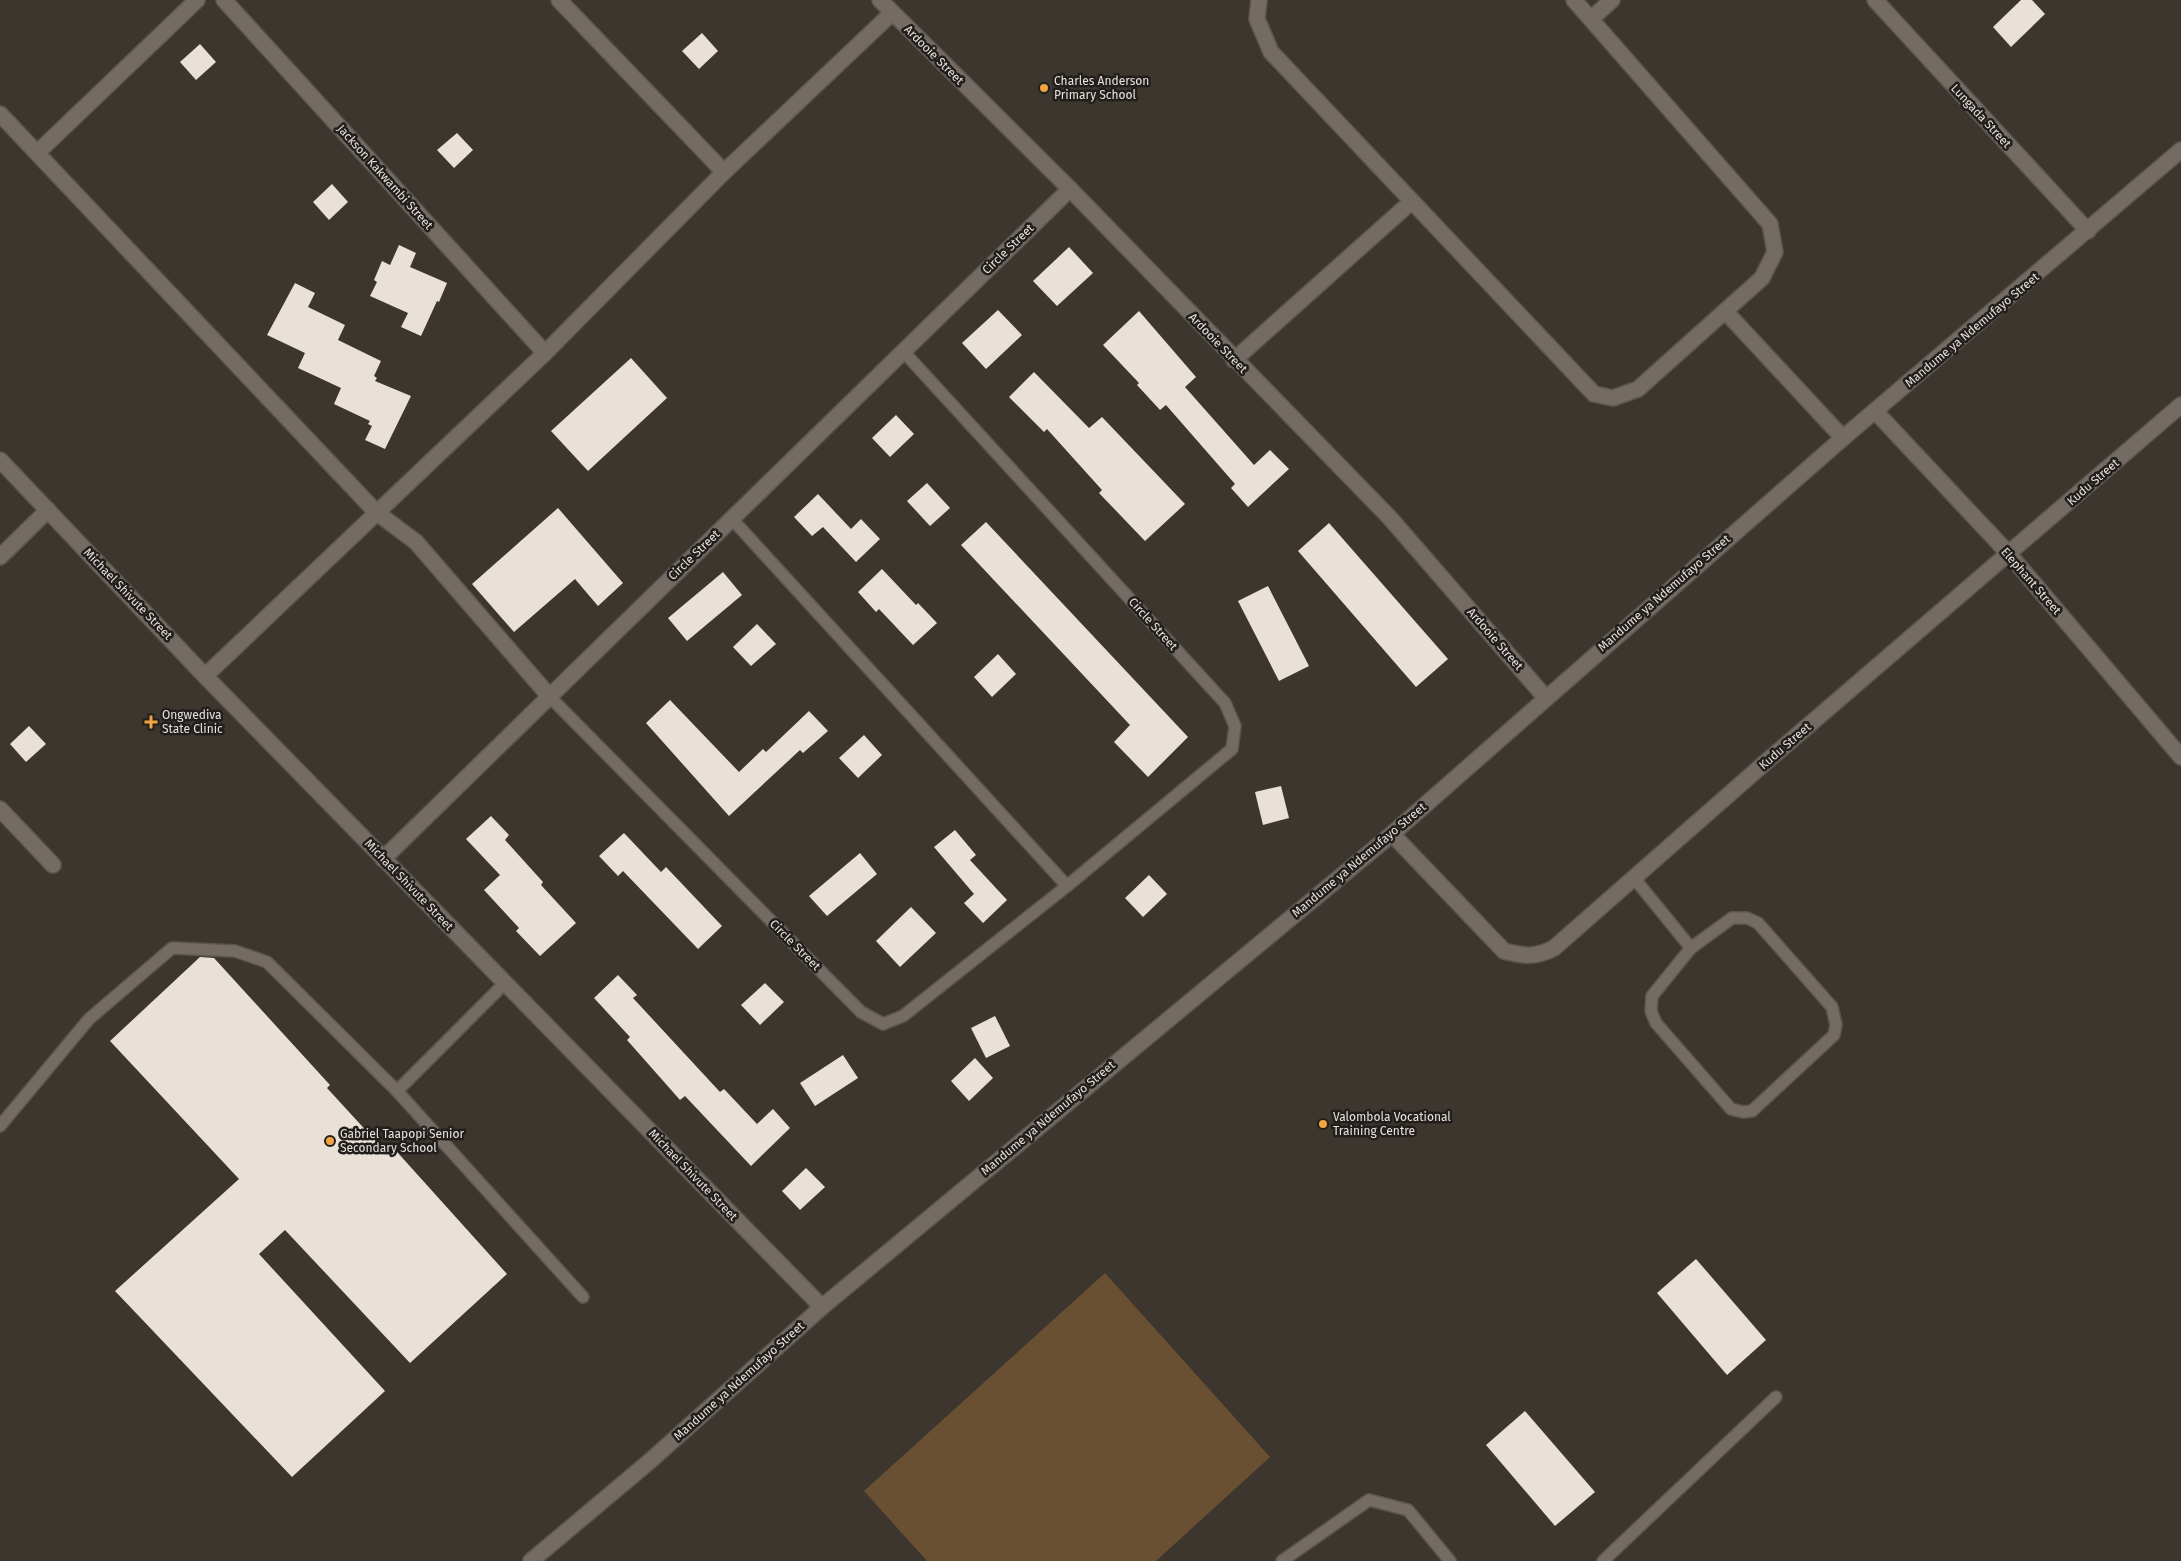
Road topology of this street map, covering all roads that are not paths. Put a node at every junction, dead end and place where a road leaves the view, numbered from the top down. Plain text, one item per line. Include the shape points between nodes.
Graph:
1 (197, 0) edge
2 (224, 0) edge
3 (559, 0) edge
4 (880, 0) edge
5 (1259, 0) edge
6 (1574, 0) edge
7 (1612, 0) edge
8 (1875, 0) edge
9 (892, 13) junction
10 (1592, 18) junction
11 (0, 114) edge
12 (2181, 150) edge
13 (37, 153) junction
14 (724, 172) junction
15 (1070, 189) junction
16 (1410, 202) junction
17 (2088, 231) junction
18 (1725, 311) junction
19 (903, 351) junction
20 (545, 354) junction
21 (1234, 360) junction
22 (2181, 405) edge
23 (1875, 411) junction
24 (1843, 438) junction
25 (0, 460) edge
26 (48, 510) junction
27 (376, 512) junction
28 (732, 519) junction
29 (2009, 554) junction
30 (0, 558) edge
31 (205, 676) junction
32 (550, 696) junction
33 (1546, 697) junction
34 (2181, 757) edge
35 (0, 809) edge
36 (1392, 834) junction
37 (383, 859) junction
38 (53, 865) dead end
39 (1634, 878) junction
40 (1067, 886) junction
41 (1691, 948) junction
42 (505, 983) junction
43 (397, 1091) junction
44 (0, 1126) edge
45 (583, 1297) dead end
46 (822, 1307) junction
47 (1776, 1397) dead end
48 (531, 1561) edge
49 (1282, 1561) edge
50 (1450, 1561) edge
51 (1604, 1561) edge

1 - 13 street
2 - 20 street, Jackson Kakwambi Street
3 - 14 street
4 - 9 street, Ardooie Street
5 - 16 street via 1257,19 1271,52
6 - 10 street
7 - 10 street
8 - 17 street, Lungada Street
9 - 14 street
9 - 15 street, Ardooie Street
10 - 18 street via 1770,224 1774,252 1762,278
11 - 13 street
12 - 17 street, Mandume ya Ndemufayo Street
13 - 27 street
14 - 20 street
15 - 19 street, Circle Street
15 - 21 street, Ardooie Street
16 - 18 street via 1594,394 1613,398 1638,389
16 - 21 street
17 - 23 street, Mandume ya Ndemufayo Street
18 - 24 street
19 - 28 street, Circle Street
19 - 40 lane, Circle Street via 1225,703 1235,726 1232,749
20 - 27 street
21 - 33 street, Ardooie Street via 1390,518
22 - 29 street, Kudu Street
23 - 24 street, Mandume ya Ndemufayo Street
23 - 29 street, Elephant Street
24 - 33 street, Mandume ya Ndemufayo Street
25 - 26 street, Michael Shivute Street
26 - 30 street
26 - 31 street, Michael Shivute Street
27 - 31 street
27 - 32 street via 416,542
28 - 32 street, Circle Street
28 - 40 lane
29 - 34 street, Elephant Street
29 - 39 street, Kudu Street
31 - 37 street, Michael Shivute Street
32 - 37 street, Circle Street
32 - 40 lane, Circle Street via 862,1012 883,1024 903,1016
33 - 36 street, Mandume ya Ndemufayo Street
35 - 38 street
36 - 39 street, Kudu Street via 1504,951 1528,957 1540,956 1554,948
36 - 46 street, Mandume ya Ndemufayo Street
37 - 42 street, Michael Shivute Street
39 - 41 lane
41 - 41 lane via 1732,918 1747,918 1758,923 1832,1007 1836,1025 1834,1035 1752,1111 1731,1109 1656,1022 1651,1011 1652,996
42 - 43 lane
42 - 46 street, Michael Shivute Street
43 - 44 lane via 267,962 235,952 172,948 89,1019
43 - 45 lane
46 - 48 street, Mandume ya Ndemufayo Street via 650,1461
47 - 51 lane
49 - 50 lane via 1369,1500 1408,1510

